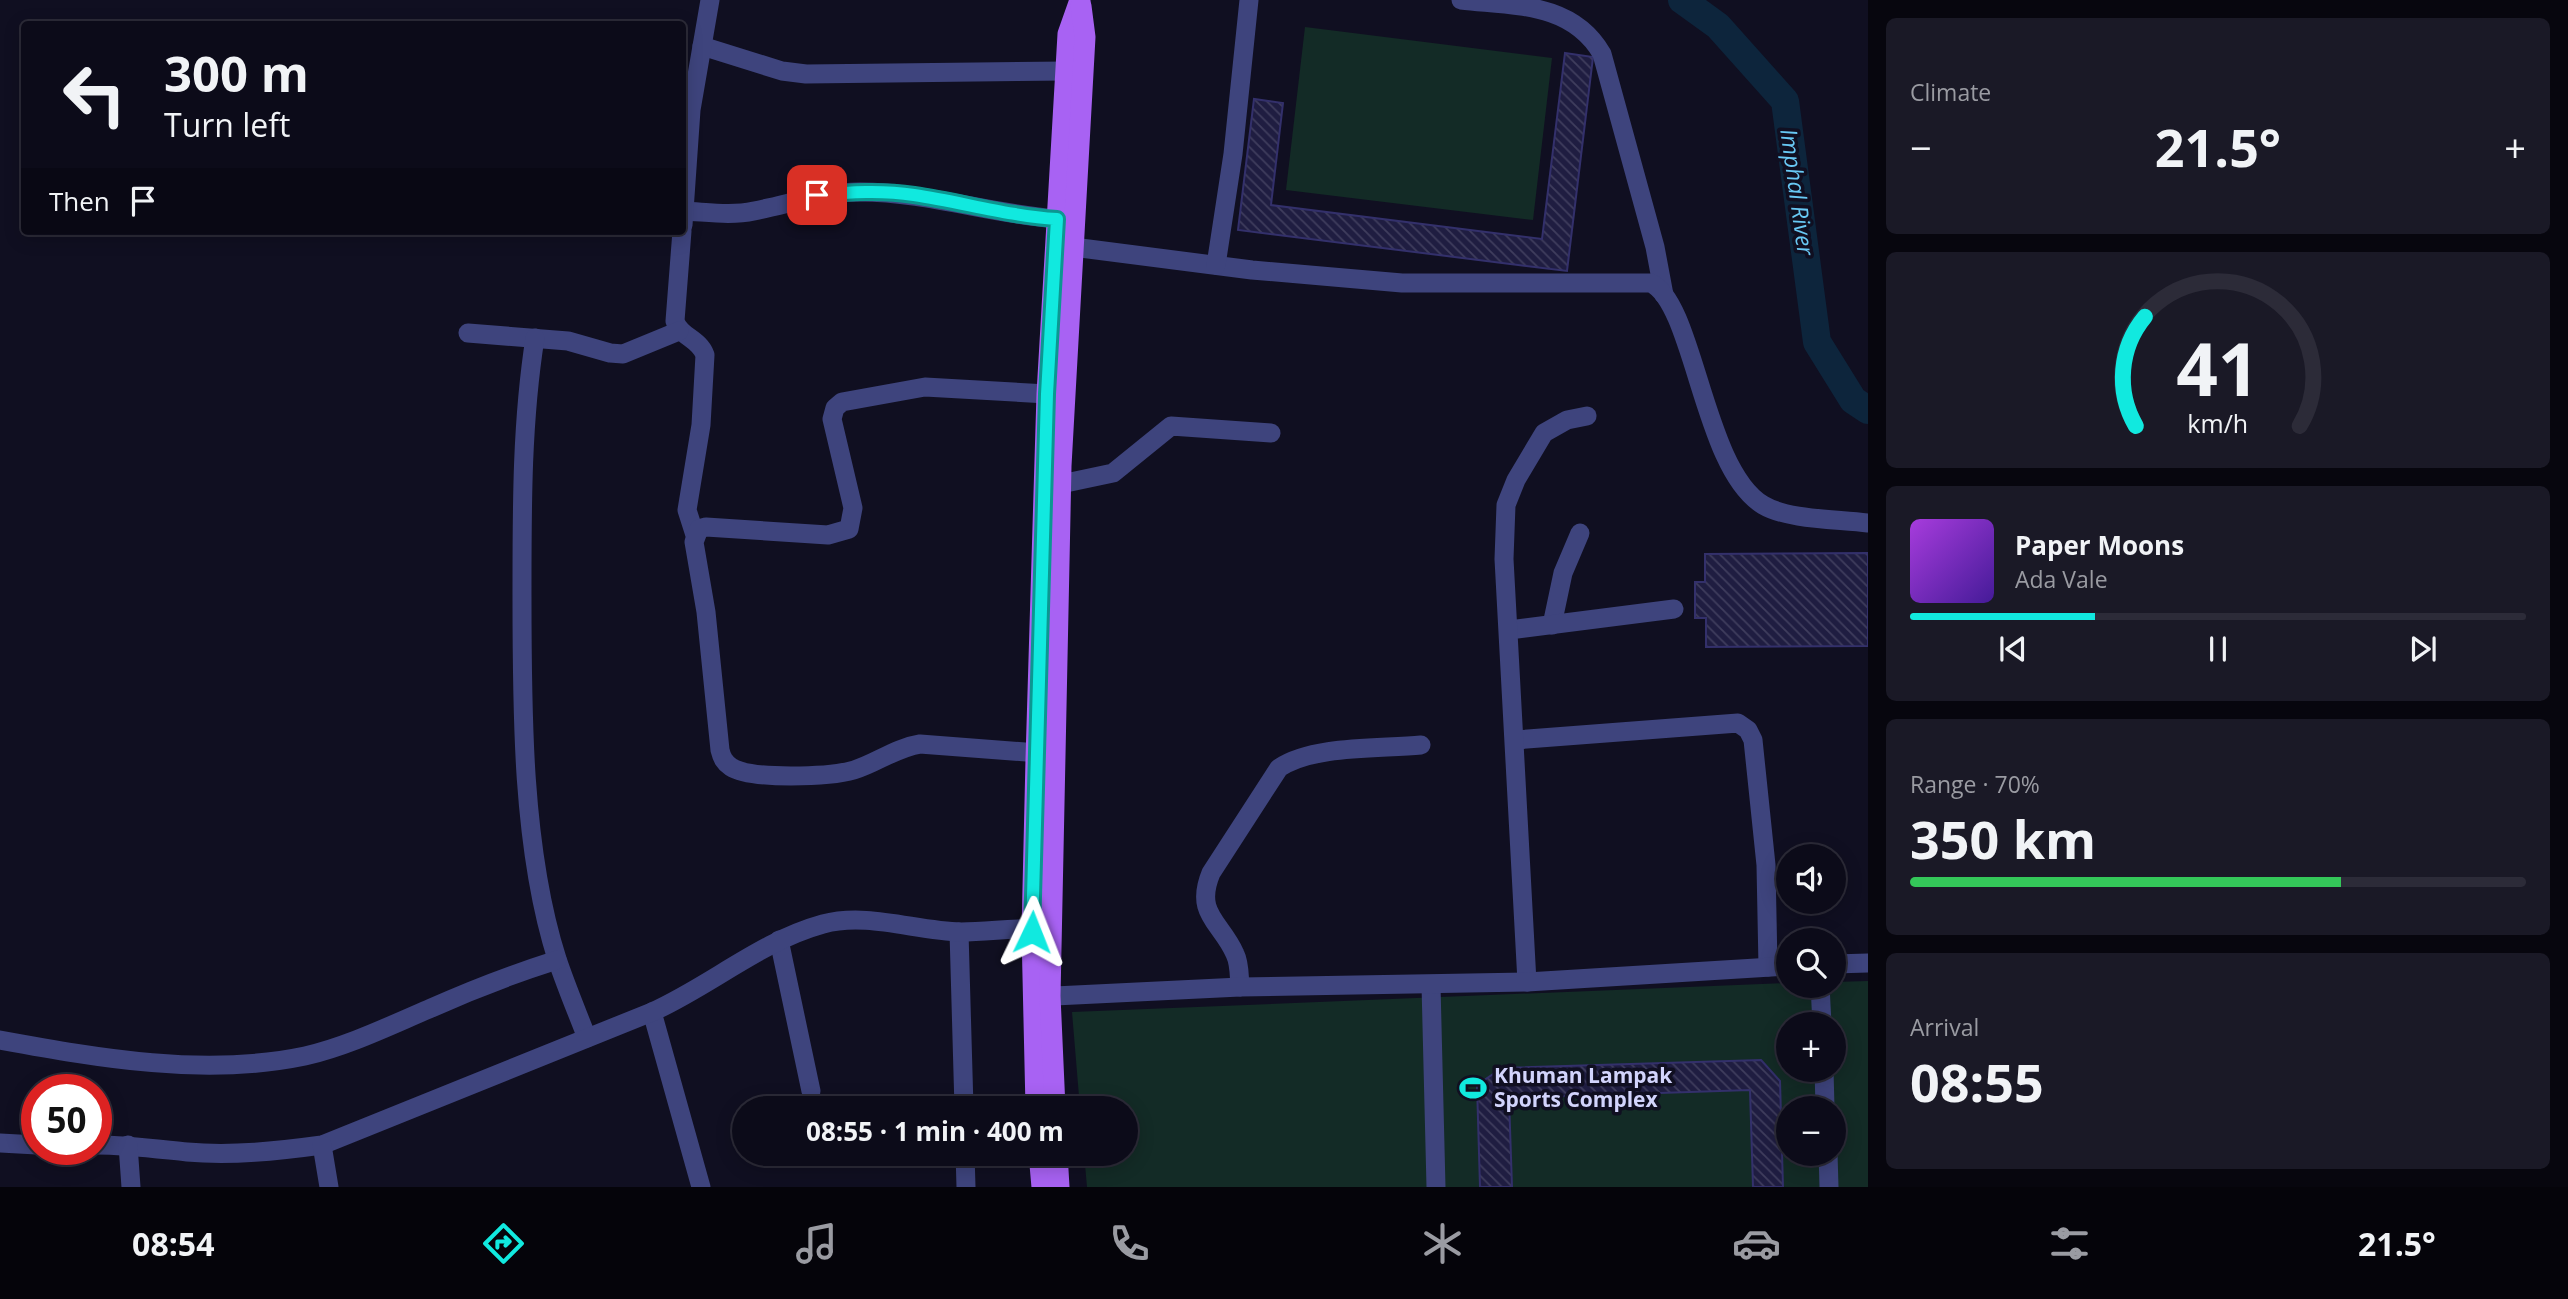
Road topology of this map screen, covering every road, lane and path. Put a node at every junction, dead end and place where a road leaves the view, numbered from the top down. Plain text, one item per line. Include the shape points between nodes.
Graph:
1 (710, 0) edge
2 (1081, 0) edge
3 (1250, 0) edge
4 (1461, 0) edge
5 (702, 46) junction
6 (1066, 71) junction
7 (687, 103) edge
8 (686, 133) edge
9 (1057, 219) junction
10 (686, 222) edge
11 (682, 235) edge
12 (1073, 247) junction
13 (1216, 265) junction
14 (1665, 295) junction
15 (679, 331) junction
16 (468, 333) dead end
17 (535, 338) junction
18 (1047, 394) junction
19 (1587, 416) dead end
20 (1271, 433) dead end
21 (1061, 484) junction
22 (1868, 523) edge
23 (1580, 533) dead end
24 (695, 535) junction
25 (1674, 609) dead end
26 (1552, 625) junction
27 (1510, 630) junction
28 (1515, 740) junction
29 (1421, 745) dead end
30 (1045, 754) junction
31 (1042, 929) junction
32 (965, 931) junction
33 (779, 940) junction
34 (1868, 963) edge
35 (1846, 964) edge
36 (1768, 967) junction
37 (1776, 967) edge
38 (565, 978) junction
39 (1527, 982) junction
40 (1431, 985) junction
41 (1240, 987) junction
42 (1042, 996) junction
43 (652, 1012) junction
44 (587, 1038) junction
45 (0, 1040) edge
46 (811, 1091) dead end
47 (964, 1096) edge
48 (1037, 1096) edge
49 (1054, 1096) edge
50 (0, 1143) edge
51 (21, 1144) edge
52 (112, 1145) edge
53 (128, 1145) junction
54 (322, 1145) junction
55 (965, 1166) edge
56 (1040, 1166) edge
57 (1058, 1166) edge
58 (1828, 1166) edge
59 (131, 1187) edge
60 (329, 1187) edge
61 (701, 1187) edge
62 (965, 1187) edge
63 (1041, 1187) edge
64 (1059, 1187) edge
65 (1436, 1187) edge
66 (1829, 1187) edge

1 - 5 street
2 - 6 main road via 1068,34
2 - 12 main road via 1085,37
3 - 13 street
4 - 14 street via 1556,14 1592,37 1602,54
5 - 6 street via 806,74
5 - 7 street
6 - 9 main road
7 - 8 street
9 - 10 street via 879,192 817,195
9 - 18 main road
11 - 15 street via 674,314
12 - 13 street
12 - 21 main road
13 - 14 street via 1402,283 1651,283
14 - 22 street via 1722,448 1762,505 1797,515
15 - 17 street via 623,354
15 - 24 street via 702,346 705,355 701,425 687,510
16 - 17 street
17 - 38 street via 523,447 522,676 531,832
18 - 24 street via 925,387 842,402 832,419 853,508 849,529 828,536 706,527
18 - 30 main road
19 - 27 street via 1567,420 1544,433 1510,490 1504,559
20 - 21 street via 1171,426 1112,473
21 - 30 main road
23 - 26 street via 1563,573
24 - 30 street via 720,750 723,761 733,769 830,776 920,744
25 - 26 street
26 - 27 street
27 - 28 street
28 - 36 street via 1738,723 1748,730 1753,740 1766,864
28 - 39 street
29 - 41 street via 1311,754 1279,768 1205,887 1210,915 1235,953
30 - 31 main road
31 - 32 street
31 - 42 main road
32 - 33 street via 845,919
32 - 47 street
33 - 43 street
33 - 46 street
34 - 35 street
36 - 37 street
36 - 39 street
38 - 44 street
38 - 45 street via 482,986 366,1035 307,1055 272,1061 201,1065
39 - 40 street
40 - 41 street
40 - 65 street
41 - 42 street
42 - 48 main road
42 - 49 main road
43 - 44 street
43 - 61 street
44 - 54 street
50 - 51 street
52 - 53 street
53 - 54 street via 276,1152
53 - 59 street
54 - 60 street
55 - 62 street
56 - 63 main road
57 - 64 main road
58 - 66 street

